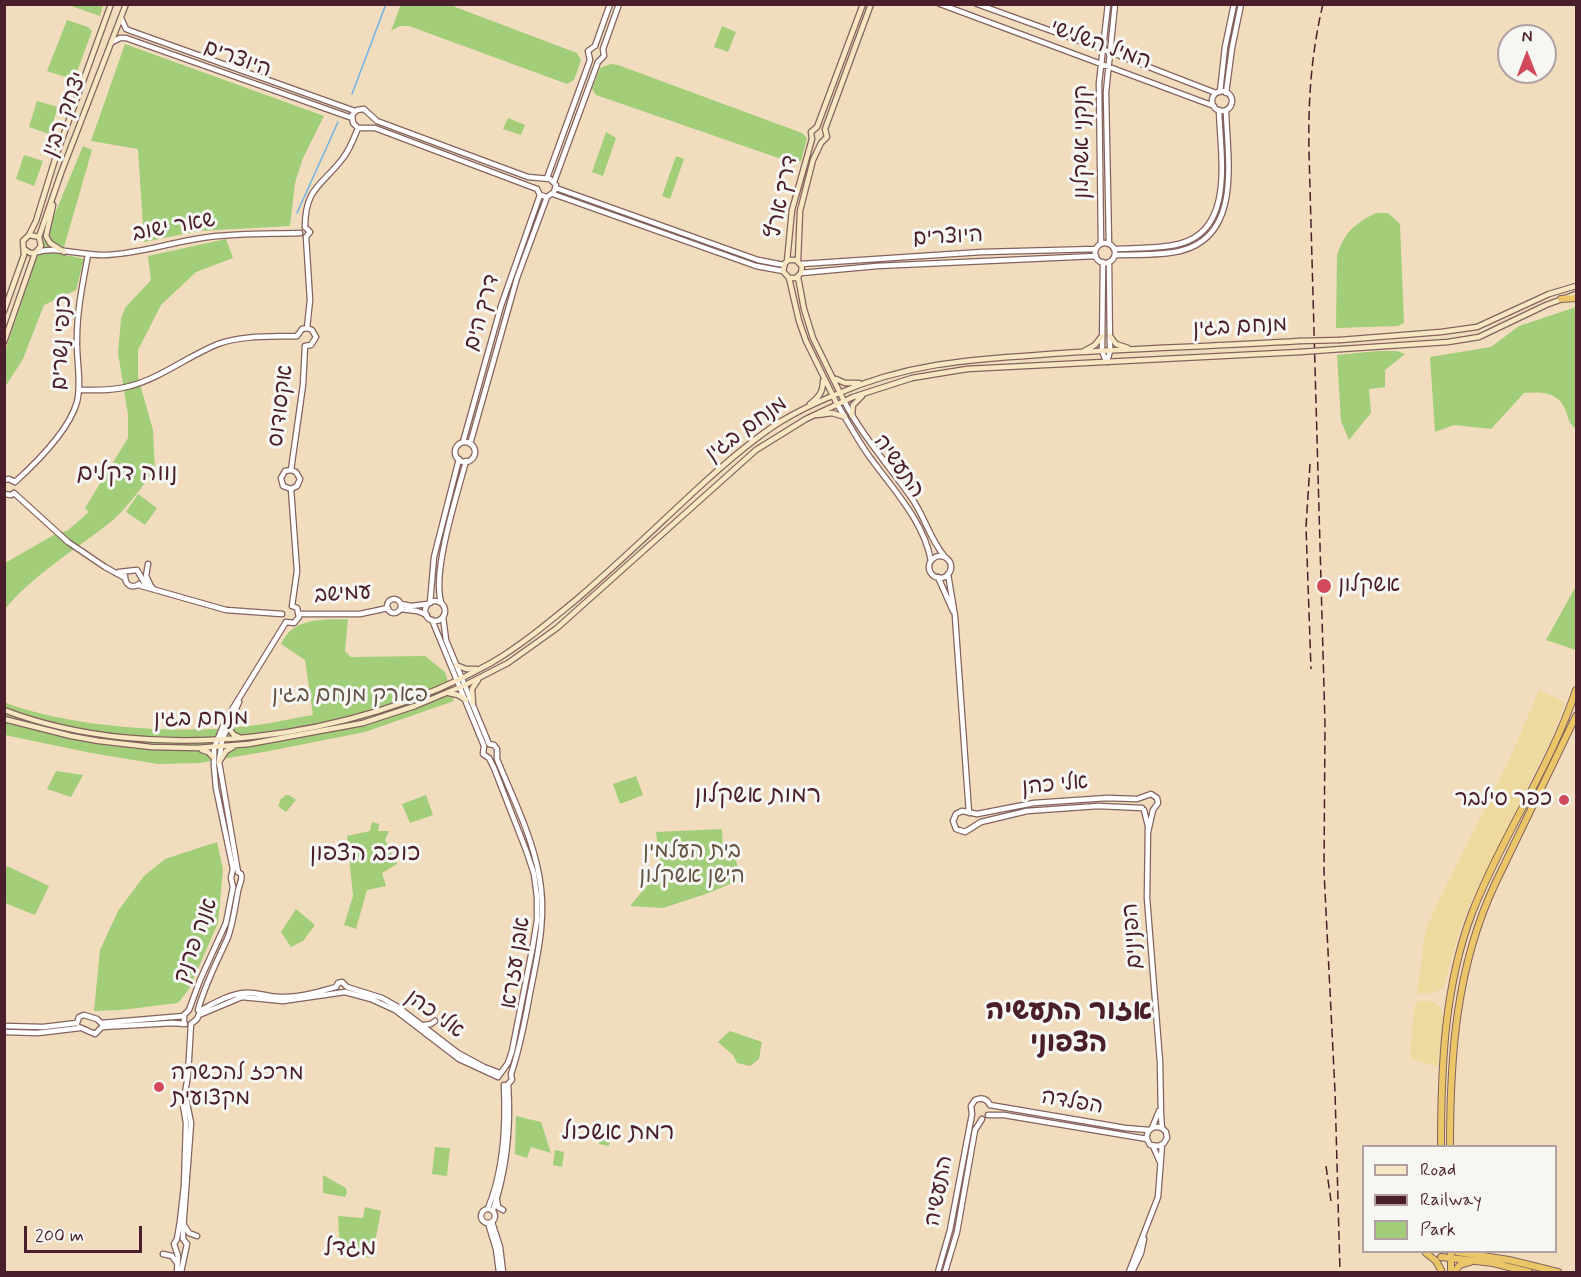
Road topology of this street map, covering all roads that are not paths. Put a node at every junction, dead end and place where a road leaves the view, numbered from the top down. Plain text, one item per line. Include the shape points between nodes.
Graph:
1 (111, 4) edge
2 (126, 4) edge
3 (610, 4) edge
4 (619, 4) edge
5 (863, 4) edge
6 (871, 4) edge
7 (940, 4) edge
8 (977, 4) edge
9 (1108, 4) edge
10 (1115, 4) edge
11 (1234, 4) edge
12 (1241, 4) edge
13 (121, 18) junction
14 (1104, 38) junction
15 (1111, 38) junction
16 (112, 42) junction
17 (1088, 44) junction
18 (595, 46) junction
19 (603, 49) junction
20 (1102, 49) junction
21 (1110, 52) junction
22 (1119, 55) junction
23 (1087, 59) junction
24 (590, 60) junction
25 (598, 62) junction
26 (1101, 63) junction
27 (1108, 67) junction
28 (1121, 72) junction
29 (1099, 75) junction
30 (1107, 77) junction
31 (1218, 93) junction
32 (1226, 93) junction
33 (1216, 108) junction
34 (1226, 110) junction
35 (355, 111) junction
36 (371, 116) junction
37 (352, 118) junction
38 (817, 126) junction
39 (367, 127) junction
40 (358, 128) junction
41 (825, 129) junction
42 (812, 139) junction
43 (821, 143) junction
44 (544, 179) junction
45 (554, 182) junction
46 (556, 188) junction
47 (537, 189) junction
48 (553, 194) junction
49 (540, 195) junction
50 (53, 196) junction
51 (547, 197) junction
52 (305, 227) junction
53 (300, 232) junction
54 (29, 235) junction
55 (306, 237) junction
56 (40, 239) junction
57 (1101, 244) junction
58 (1109, 244) junction
59 (24, 249) junction
60 (1096, 249) junction
61 (1114, 249) junction
62 (54, 250) junction
63 (64, 252) junction
64 (36, 253) junction
65 (88, 255) junction
66 (1115, 255) junction
67 (1096, 256) junction
68 (799, 262) junction
69 (1103, 262) junction
70 (1109, 262) junction
71 (786, 263) junction
72 (783, 271) junction
73 (800, 275) junction
74 (789, 278) junction
75 (1576, 286) edge
76 (1576, 296) edge
77 (1561, 299) joint
78 (4, 311) edge
79 (308, 328) junction
80 (297, 336) junction
81 (1102, 336) junction
82 (1110, 336) junction
83 (4, 342) edge
84 (305, 346) junction
85 (1137, 350) junction
86 (1102, 351) junction
87 (1110, 351) junction
88 (1081, 352) junction
89 (1107, 362) junction
90 (832, 376) junction
91 (823, 378) junction
92 (865, 383) junction
93 (79, 390) junction
94 (872, 390) junction
95 (841, 392) junction
96 (832, 396) junction
97 (844, 401) junction
98 (837, 404) junction
99 (801, 410) junction
100 (852, 416) junction
101 (845, 417) junction
102 (806, 419) junction
103 (463, 442) junction
104 (470, 444) junction
105 (459, 459) junction
106 (466, 461) junction
107 (291, 470) junction
108 (4, 480) edge
109 (15, 482) junction
110 (291, 489) junction
111 (14, 493) junction
112 (4, 494) edge
113 (945, 557) junction
114 (931, 561) junction
115 (148, 564) dead end
116 (948, 574) junction
117 (126, 575) junction
118 (938, 577) junction
119 (142, 579) junction
120 (138, 585) junction
121 (154, 589) junction
122 (168, 595) junction
123 (441, 602) junction
124 (429, 604) junction
125 (400, 606) junction
126 (388, 608) junction
127 (286, 609) junction
128 (300, 614) junction
129 (427, 616) junction
130 (955, 616) junction
131 (443, 617) junction
132 (432, 620) junction
133 (286, 622) junction
134 (456, 665) junction
135 (482, 668) junction
136 (483, 676) junction
137 (459, 679) junction
138 (463, 686) junction
139 (1576, 690) edge
140 (446, 693) junction
141 (243, 694) junction
142 (466, 700) junction
143 (473, 703) junction
144 (4, 710) edge
145 (1576, 716) edge
146 (4, 719) edge
147 (228, 727) junction
148 (242, 738) junction
149 (219, 740) junction
150 (486, 745) junction
151 (234, 746) junction
152 (197, 748) junction
153 (217, 748) junction
154 (496, 755) junction
155 (213, 757) junction
156 (489, 758) junction
157 (219, 762) junction
158 (966, 788) junction
159 (1142, 797) junction
160 (1143, 809) junction
161 (1153, 810) junction
162 (959, 812) junction
163 (970, 813) junction
164 (973, 825) junction
165 (1148, 832) junction
166 (236, 873) junction
167 (233, 882) junction
168 (240, 883) junction
169 (337, 989) junction
170 (346, 989) junction
171 (189, 1010) junction
172 (199, 1012) junction
173 (184, 1016) junction
174 (435, 1021) dead end
175 (77, 1023) junction
176 (184, 1023) junction
177 (191, 1024) junction
178 (421, 1024) junction
179 (101, 1025) junction
180 (4, 1026) edge
181 (80, 1028) junction
182 (4, 1032) edge
183 (500, 1074) junction
184 (511, 1074) junction
185 (506, 1084) junction
186 (185, 1092) junction
187 (990, 1105) junction
188 (1160, 1109) junction
189 (972, 1114) junction
190 (988, 1115) junction
191 (982, 1119) junction
192 (1162, 1128) junction
193 (1150, 1129) junction
194 (1147, 1139) junction
195 (1162, 1145) junction
196 (1441, 1145) edge
197 (1450, 1145) edge
198 (1153, 1146) junction
199 (1161, 1164) junction
200 (497, 1197) junction
201 (490, 1209) junction
202 (502, 1210) dead end
203 (490, 1222) junction
204 (184, 1224) junction
205 (197, 1236) dead end
206 (177, 1239) junction
207 (183, 1239) junction
208 (177, 1250) junction
209 (185, 1250) junction
210 (1426, 1253) dead end
211 (163, 1254) dead end
212 (1441, 1254) edge
213 (1451, 1255) edge
214 (1473, 1255) edge
215 (178, 1263) junction
216 (1441, 1271) edge
217 (179, 1272) edge
218 (501, 1272) edge
219 (938, 1272) edge
220 (945, 1272) edge
221 (1130, 1272) edge
222 (1452, 1272) edge
223 (1529, 1272) edge
224 (1558, 1272) edge

1 - 54 main road, יצחק רבין
2 - 13 main road, יצחק רבין
3 - 18 street
4 - 19 street
5 - 38 main road
6 - 41 main road
7 - 23 street, המיל השלישי
8 - 17 street, המיל השלישי
9 - 14 street, קנקני אשקלון
10 - 15 street, קנקני אשקלון
11 - 31 street
12 - 32 street
13 - 16 main road, יצחק רבין
13 - 35 street, היוצרים via 126,29
14 - 17 street
14 - 20 street, קנקני אשקלון
15 - 21 street, קנקני אשקלון
15 - 22 street
16 - 37 street, היוצרים via 124,37
16 - 50 main road, יצחק רבין
17 - 20 street, המיל השלישי
18 - 19 street
18 - 24 street via 588,51
19 - 25 street via 603,58
20 - 21 street, המיל השלישי
20 - 26 street, קנקני אשקלון
21 - 22 street, המיל השלישי
21 - 27 street, קנקני אשקלון
22 - 31 street, המיל השלישי
23 - 26 street, המיל השלישי
23 - 29 street
24 - 25 street
24 - 44 street
25 - 45 street
26 - 27 street, המיל השלישי
26 - 29 street, קנקני אשקלון
27 - 28 street, המיל השלישי
27 - 30 street, קנקני אשקלון
28 - 30 street
28 - 33 street, המיל השלישי
29 - 57 street, קנקני אשקלון
30 - 58 street, קנקני אשקלון
31 - 32 street
31 - 33 street via 1212,100
32 - 34 street via 1232,100
33 - 34 street
33 - 61 street via 1221,189 1213,220 1198,236 1180,244
34 - 66 street via 1228,189 1218,223 1202,241 1182,250
35 - 36 street via 364,109
35 - 37 street
36 - 39 street
36 - 44 street via 506,169
37 - 40 street
38 - 41 main road
38 - 42 main road via 811,132
39 - 40 street
39 - 47 street
40 - 52 street via 343,159 312,193
41 - 43 main road via 827,138
42 - 43 main road
42 - 71 main road, דרך ארץ via 792,210
43 - 68 main road, דרך ארץ via 800,211
44 - 45 street
44 - 47 street
45 - 46 street
46 - 48 street
46 - 71 street via 758,260
47 - 49 street
48 - 51 street
48 - 72 street via 756,266
49 - 51 street
49 - 103 street, דרך הים via 504,296
50 - 56 main road, יצחק רבין
50 - 63 main road via 45,236
51 - 104 street, דרך הים via 517,278
52 - 53 street
52 - 55 street via 310,232
53 - 55 street
53 - 65 street, שאר ישוב via 209,237 142,251
54 - 56 main road
54 - 59 main road via 23,241
55 - 79 street
56 - 62 street, שאר ישוב
56 - 64 main road
57 - 58 street
57 - 60 street
58 - 61 street
59 - 64 main road
59 - 78 main road
60 - 67 street
60 - 68 street, היוצרים
61 - 66 street
62 - 63 street, שאר ישוב
62 - 64 street, שאר ישוב
63 - 65 street, שאר ישוב
64 - 83 main road
65 - 93 street, כנפי נשרים via 79,307
66 - 70 street
67 - 69 street
67 - 73 street, היוצרים via 877,266
68 - 71 main road via 792,259
68 - 73 main road
69 - 70 street
69 - 81 street
70 - 82 street
71 - 72 main road
72 - 74 main road
73 - 74 main road
73 - 90 main road via 813,338
74 - 91 main road via 799,321
75 - 85 main road, מנחם בגין, bridge via 1465,330
76 - 77 highway
77 - 89 main road, מנחם בגין, bridge via 1479,337 1448,342
79 - 80 street
79 - 84 street via 316,337 311,345
80 - 84 street
80 - 93 street via 231,341 194,354 131,386
81 - 86 street
81 - 88 main road
82 - 85 main road via 1116,344
82 - 87 street
84 - 107 street, אקסודוס
85 - 87 main road, מנחם בגין
86 - 87 main road, מנחם בגין
86 - 88 main road, מנחם בגין
86 - 89 street
87 - 89 street
88 - 92 main road, מנחם בגין via 942,363 910,368
89 - 94 main road, מנחם בגין via 967,369 912,378
90 - 92 main road via 842,383
90 - 95 main road
91 - 96 main road
91 - 99 main road via 819,396
92 - 95 main road, מנחם בגין
93 - 109 street, כנפי נשרים via 65,425
94 - 97 main road, מנחם בגין
94 - 100 main road via 856,400
95 - 96 main road, מנחם בגין
95 - 97 main road
96 - 98 main road, התעשיה
96 - 99 main road, מנחם בגין
97 - 98 main road, מנחם בגין
97 - 100 street, התעשיה
98 - 101 street, התעשיה
98 - 102 main road, מנחם בגין
99 - 135 main road, מנחם בגין via 726,462 579,597
100 - 113 street, התעשיה via 912,499
101 - 102 main road via 832,413
101 - 114 street, התעשיה via 916,522
102 - 136 main road, מנחם בגין via 756,450 557,628
103 - 104 street
103 - 105 street via 456,449
104 - 106 street via 475,452
105 - 106 street
105 - 124 street via 434,557
106 - 123 street via 441,559
107 - 110 street via 300,479
107 - 110 street via 281,478 283,486
108 - 109 street
109 - 111 street
110 - 127 street via 297,571
111 - 112 street
111 - 117 street via 68,542 109,569
113 - 114 street
113 - 116 street via 951,565
114 - 118 street via 930,571
115 - 121 street via 146,576
116 - 118 street
116 - 130 street
117 - 119 street via 137,570
117 - 120 street via 129,585
118 - 130 street
119 - 120 street
119 - 121 street
120 - 122 street
121 - 122 street
122 - 127 street via 233,611
123 - 124 street
123 - 131 street
124 - 125 street, עמישב
124 - 129 street
125 - 126 street via 395,613
125 - 126 street via 392,600
125 - 129 street, עמישב
126 - 128 street, עמישב via 360,614
127 - 128 street via 297,608
127 - 133 street
128 - 133 street via 297,621
129 - 132 street
130 - 158 street
131 - 132 street
131 - 134 street via 444,634
132 - 137 street
133 - 141 street
134 - 135 main road
134 - 137 street
135 - 137 main road, מנחם בגין
136 - 138 main road, מנחם בגין
136 - 143 main road via 473,688
137 - 138 street
137 - 148 main road, מנחם בגין via 364,716
138 - 140 main road, מנחם בגין
138 - 142 street
138 - 143 street
139 - 196 highway via 1544,765 1485,882 1463,939 1449,1006
140 - 142 main road
140 - 151 main road, מנחם בגין via 363,723
141 - 147 street
141 - 149 street via 225,721
142 - 150 street
143 - 150 street
144 - 149 main road, מנחם בגין via 46,723 126,737
145 - 197 highway via 1486,902 1472,940 1458,1006
146 - 152 main road, מנחם בגין via 91,740
147 - 148 main road
147 - 149 street
148 - 149 main road, מנחם בגין
149 - 153 street
150 - 154 street, אבן עזרא via 496,747
150 - 156 street, אבן עזרא via 483,754
151 - 153 main road, מנחם בגין
151 - 157 main road
152 - 153 main road, מנחם בגין
152 - 155 main road
153 - 155 street, אנה פרנק
153 - 157 street
154 - 156 street
154 - 184 street, אבן עזרא via 532,849 543,897 540,946
155 - 166 street, אנה פרנק via 216,788
156 - 183 street, אבן עזרא via 526,850 537,897 517,1030
157 - 166 street
158 - 162 street
158 - 163 street
159 - 160 street
159 - 161 street via 1151,794 1156,798
159 - 163 street, אלי כהן via 1044,802
160 - 161 street
160 - 164 street, אלי כהן via 1043,809
160 - 165 street, הפנינים
161 - 165 street, הפנינים
162 - 163 street
162 - 164 street via 953,818 956,829 965,832
163 - 164 street
165 - 188 street, הפנינים via 1147,898
166 - 167 street, אנה פרנק via 231,878
166 - 168 street via 242,878
167 - 168 street
167 - 171 street, אנה פרנק via 226,923
168 - 172 street, אנה פרנק via 228,936 207,981
169 - 170 street
169 - 170 street via 340,982 345,983
169 - 172 street via 292,1001 235,998
170 - 178 street, אלי כהן via 382,998
170 - 183 street, אלי כהן via 395,1010 459,1059
171 - 172 street
171 - 173 street, אנה פרנק
172 - 177 street
173 - 176 street
173 - 179 street
174 - 178 street
175 - 179 street via 84,1015 97,1019
175 - 180 street
175 - 181 street
176 - 177 street
176 - 179 street
177 - 186 street
178 - 183 street, אלי כהן via 458,1053
179 - 181 street via 95,1034
181 - 182 street
183 - 184 street
183 - 185 street via 500,1083
184 - 185 street via 512,1080
185 - 200 street via 508,1141
185 - 201 street via 504,1140
186 - 204 street via 191,1123
186 - 206 street via 185,1169
187 - 189 street via 984,1099 975,1100
187 - 190 street
187 - 193 street, הפלדה via 1115,1127
188 - 192 street, הפנינים
188 - 193 street, הפנינים
189 - 191 street
189 - 219 street, התעשיה
190 - 191 street
190 - 194 street, הפלדה
191 - 220 street, התעשיה via 975,1130 957,1232
192 - 193 street
192 - 195 street via 1167,1138
193 - 194 street
194 - 198 street
195 - 198 street
195 - 199 street
198 - 199 street
199 - 221 street via 1158,1197 1141,1253
200 - 201 street
200 - 202 street
201 - 203 street via 495,1216
201 - 203 street via 483,1210 480,1216
203 - 218 street
204 - 205 street via 189,1233
204 - 207 street
206 - 207 street
206 - 208 street
207 - 209 street via 187,1244
208 - 209 street
208 - 215 street
209 - 217 street
210 - 216 highway
211 - 215 street
212 - 213 highway
212 - 216 highway
213 - 214 highway
213 - 222 highway
214 - 222 highway
214 - 223 highway
214 - 224 highway
215 - 217 street

